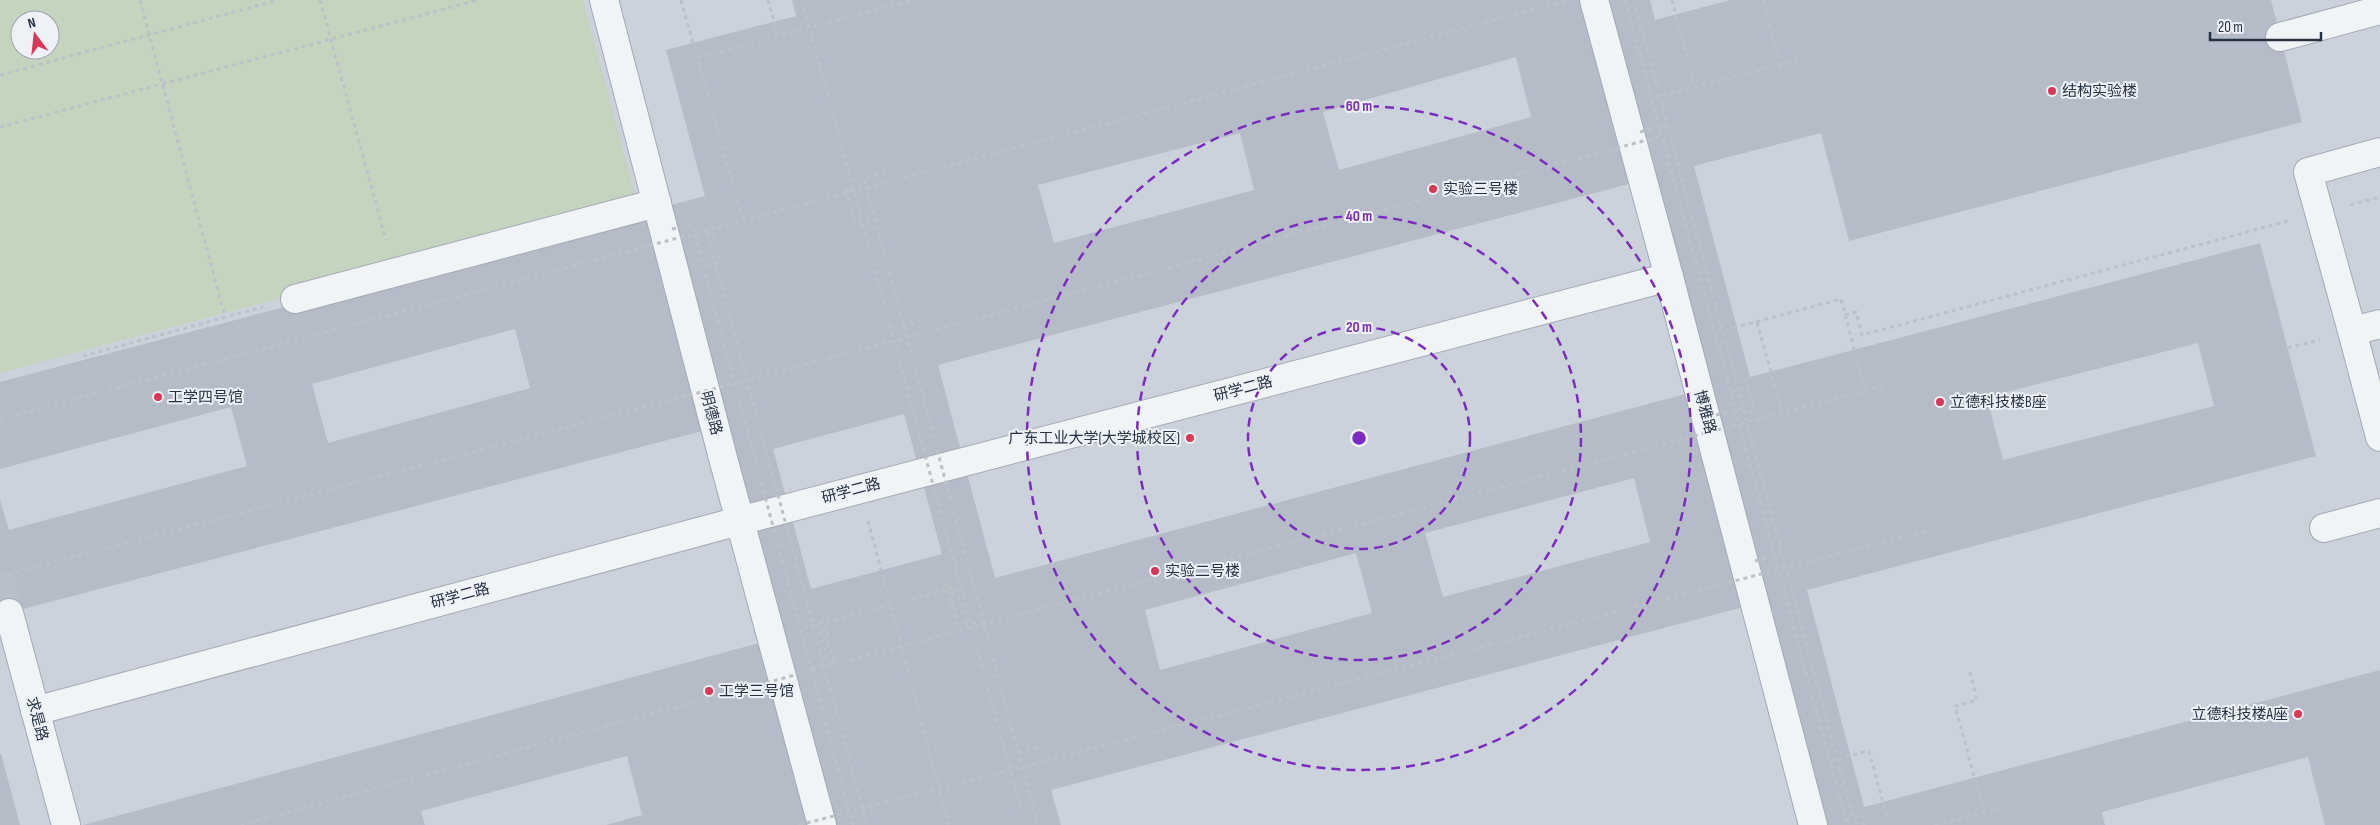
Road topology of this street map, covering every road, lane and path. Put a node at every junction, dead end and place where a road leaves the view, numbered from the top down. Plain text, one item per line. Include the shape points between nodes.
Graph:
1 (140, 0) edge
2 (279, 0) edge
3 (320, 0) edge
4 (478, 0) edge
5 (604, 0) edge
6 (681, 0) edge
7 (768, 0) edge
8 (802, 0) edge
9 (912, 0) edge
10 (1569, 0) edge
11 (1594, 0) edge
12 (1625, 0) edge
13 (1634, 0) edge
14 (1672, 0) edge
15 (1763, 0) edge
16 (2380, 10) edge
17 (810, 28) junction
18 (150, 35) junction
19 (778, 36) junction
20 (2280, 37) dead end
21 (332, 41) junction
22 (697, 58) junction
23 (1802, 60) dead end
24 (1780, 65) junction
25 (0, 75) edge
26 (163, 84) junction
27 (1695, 87) junction
28 (1652, 98) junction
29 (1668, 124) junction
30 (0, 127) edge
31 (1640, 132) dead end
32 (1662, 136) junction
33 (2380, 152) edge
34 (886, 173) dead end
35 (852, 193) junction
36 (2380, 197) edge
37 (657, 203) junction
38 (2319, 213) junction
39 (875, 220) junction
40 (743, 221) junction
41 (672, 229) dead end
42 (707, 232) junction
43 (704, 266) junction
44 (395, 273) junction
45 (1669, 277) junction
46 (296, 299) joint
47 (1845, 315) junction
48 (225, 318) junction
49 (925, 320) dead end
50 (1757, 322) junction
51 (2380, 324) edge
52 (904, 326) junction
53 (2352, 331) junction
54 (1713, 333) dead end
55 (894, 341) junction
56 (83, 356) dead end
57 (747, 380) junction
58 (1887, 385) dead end
59 (1866, 390) junction
60 (1731, 392) junction
61 (1744, 408) junction
62 (1782, 412) junction
63 (1745, 413) junction
64 (1716, 415) dead end
65 (0, 419) edge
66 (1739, 422) junction
67 (2380, 437) edge
68 (860, 489) junction
69 (2380, 513) edge
70 (739, 521) junction
71 (2324, 528) dead end
72 (1926, 531) dead end
73 (1782, 554) junction
74 (1755, 561) dead end
75 (1779, 569) junction
76 (0, 576) edge
77 (890, 604) junction
78 (1002, 607) dead end
79 (9, 613) tunnel mouth
80 (981, 613) junction
81 (983, 620) junction
82 (970, 627) junction
83 (958, 630) junction
84 (836, 663) junction
85 (826, 666) junction
86 (811, 668) junction
87 (1970, 672) dead end
88 (35, 711) junction
89 (1040, 746) dead end
90 (1018, 752) junction
91 (1828, 762) dead end
92 (1010, 769) junction
93 (863, 808) junction
94 (2001, 808) dead end
95 (1984, 812) junction
96 (1845, 819) junction
97 (66, 825) edge
98 (241, 825) edge
99 (799, 825) edge
100 (822, 825) edge
101 (853, 825) edge
102 (867, 825) edge
103 (949, 825) edge
104 (1025, 825) edge
105 (1038, 825) edge
106 (1813, 825) edge
107 (1847, 825) edge
108 (1855, 825) edge
109 (1864, 825) edge
110 (1889, 825) edge
111 (1935, 825) edge

1 - 18 path
2 - 18 path
3 - 21 path
4 - 21 path
5 - 37 lane, 明德路
6 - 22 path
7 - 19 path
8 - 17 path, bridge
9 - 17 path
10 - 35 path, bridge
11 - 45 lane, 博雅路
12 - 28 path, bridge
13 - 29 path, bridge
14 - 27 path
15 - 24 path
16 - 20 lane
17 - 19 path
17 - 35 path, bridge
18 - 25 path
18 - 26 path
19 - 22 path
21 - 26 path
21 - 44 path
22 - 40 path
23 - 24 path
24 - 27 path
26 - 30 path
26 - 48 path
27 - 28 path
28 - 32 path, bridge
29 - 31 path, bridge
29 - 61 path, bridge
32 - 55 path, bridge
32 - 60 path, bridge
33 - 38 lane via 2308,172
34 - 39 path, bridge via 864,178
35 - 39 path, bridge via 846,190 856,226
35 - 40 path, bridge
35 - 55 path, bridge
36 - 38 path
37 - 44 lane
37 - 70 lane, 明德路
38 - 47 path via 1862,336 1856,312
38 - 53 lane
39 - 52 path, bridge
40 - 42 path, bridge
41 - 43 path, bridge via 692,224
42 - 43 path, bridge via 706,228 711,227 720,262
42 - 57 path, bridge
42 - 65 path, bridge
43 - 86 path, bridge
44 - 46 lane
45 - 68 lane, 研学二路
45 - 106 lane, 博雅路
46 - 48 path
47 - 50 path via 1841,299
47 - 59 path
48 - 56 path
49 - 52 path
50 - 54 path
50 - 62 path
51 - 53 lane
52 - 80 path, bridge
53 - 67 lane
55 - 57 path, bridge
55 - 82 path, bridge
57 - 76 path, bridge
57 - 85 path, bridge
58 - 59 path, bridge
59 - 62 path, bridge
60 - 63 path, bridge via 1748,388 1754,410
60 - 66 path, bridge
61 - 63 path, bridge
61 - 64 path, bridge
62 - 66 path, bridge
63 - 73 path, bridge
66 - 75 path, bridge
66 - 82 path, bridge
68 - 70 lane, 研学二路
68 - 77 path
69 - 71 lane
70 - 88 lane, 研学二路
70 - 100 lane, 明德路
72 - 75 path, bridge
73 - 74 path, bridge
73 - 108 path, bridge
75 - 92 path, bridge
75 - 96 path, bridge
77 - 82 path via 956,586
77 - 85 path via 817,624
77 - 103 path
78 - 80 path
79 - 88 lane, 求是路
80 - 81 path, bridge
81 - 83 path, bridge via 960,626 949,584 946,585
81 - 90 path, bridge
82 - 83 path, bridge
82 - 92 path, bridge
83 - 84 path, bridge
84 - 85 path, bridge
84 - 86 path, bridge via 824,619 821,620 833,662
85 - 93 path, bridge
85 - 98 path, bridge
86 - 101 path, bridge
87 - 95 path via 1977,700 1955,706
88 - 97 lane, 求是路
89 - 90 path
90 - 105 path, bridge
91 - 110 path via 1869,751
92 - 93 path, bridge
92 - 104 path, bridge
93 - 99 path, bridge
93 - 102 path, bridge
94 - 95 path
95 - 111 path
96 - 107 path, bridge
96 - 109 path via 1862,815

